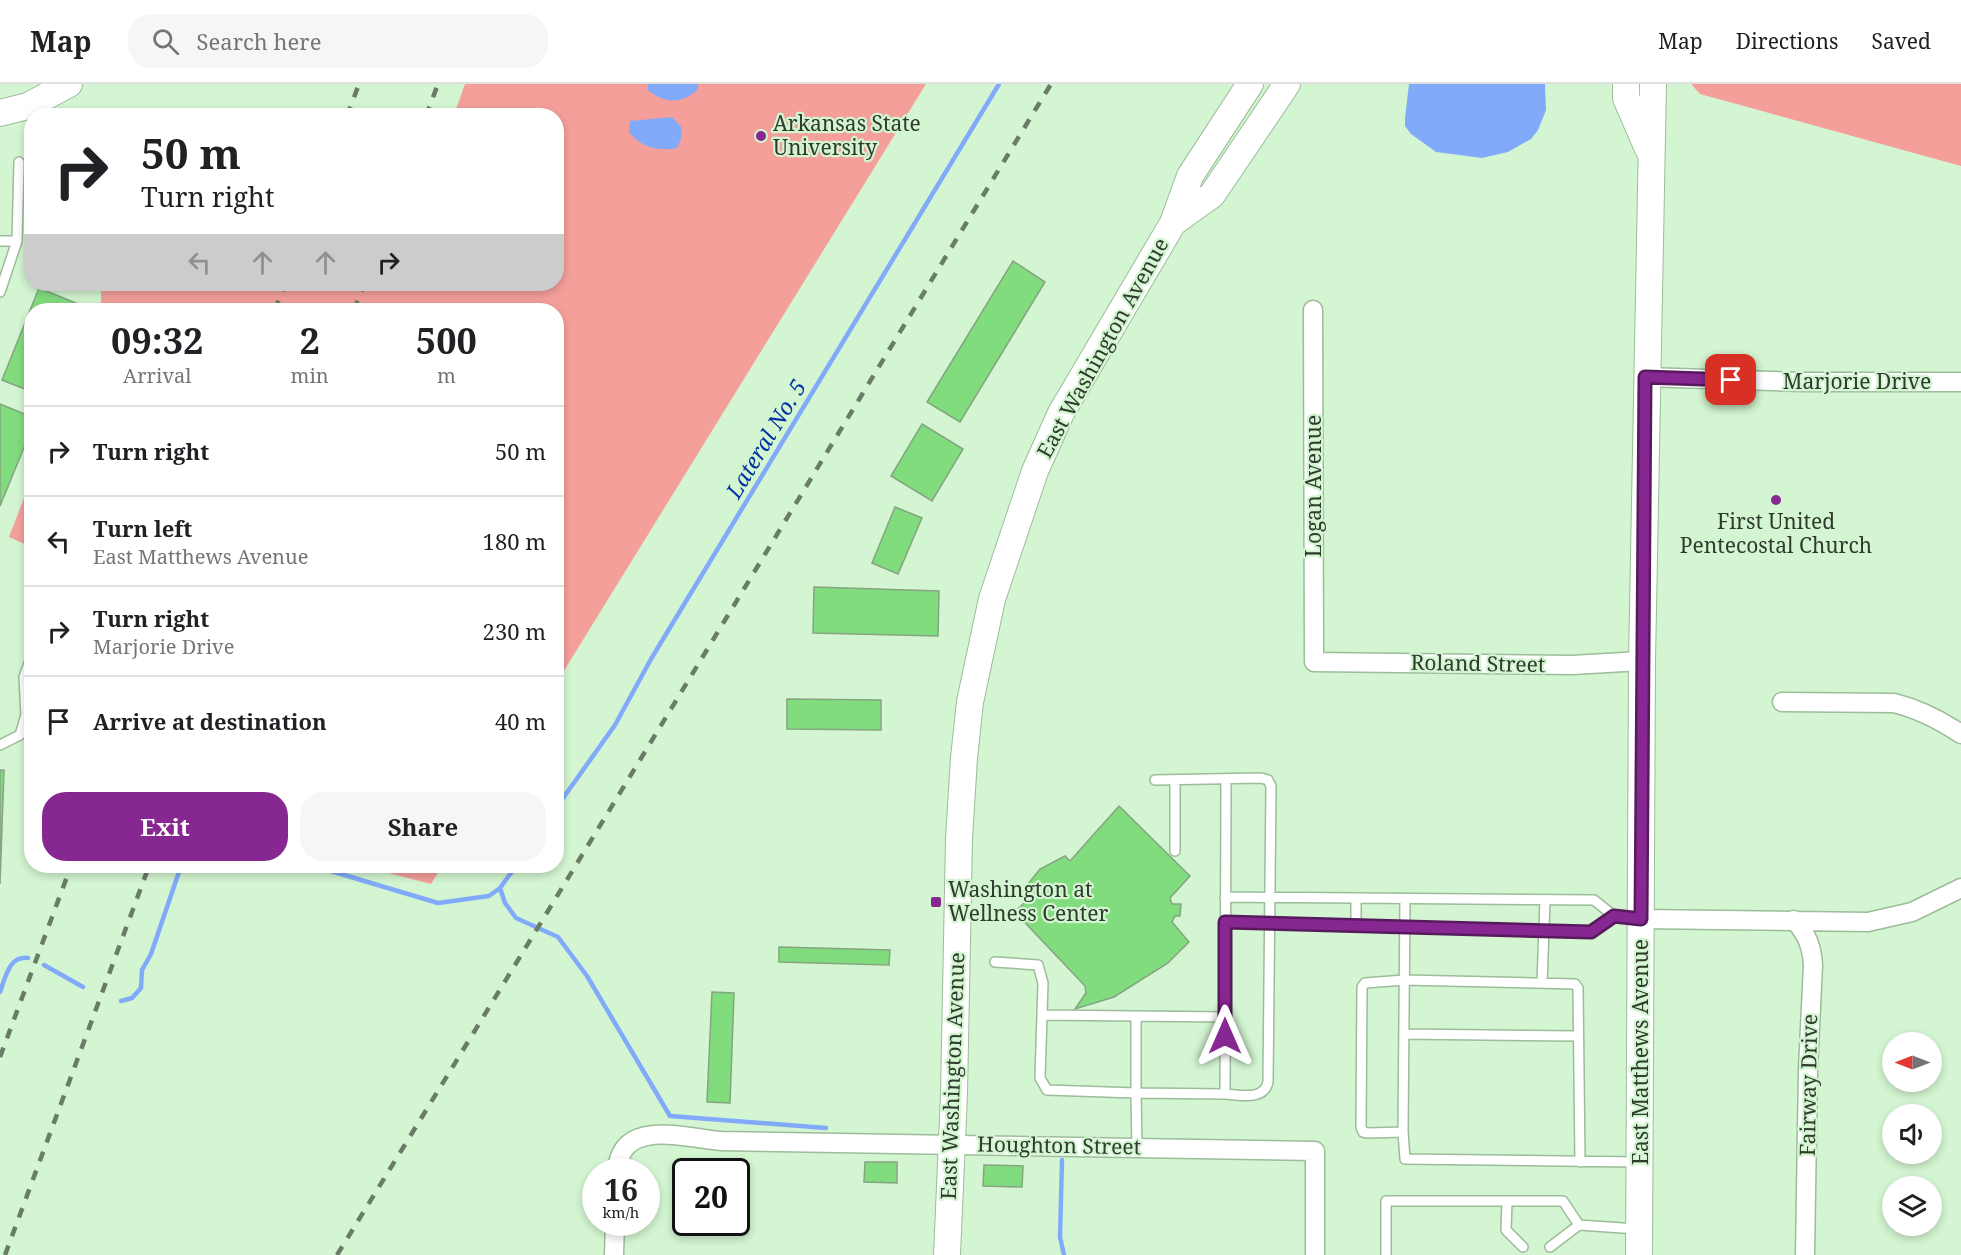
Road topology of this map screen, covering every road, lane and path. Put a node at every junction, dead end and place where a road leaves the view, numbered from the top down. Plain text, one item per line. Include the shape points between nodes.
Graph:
1 (69, 84) edge
2 (1250, 84) edge
3 (1287, 84) edge
4 (1653, 84) edge
5 (1621, 88) edge
6 (0, 113) edge
7 (1652, 158) junction
8 (19, 162) dead end
9 (1173, 223) junction
10 (0, 241) edge
11 (17, 241) junction
12 (0, 292) edge
13 (1313, 310) dead end
14 (1645, 377) junction
15 (1961, 382) edge
16 (1642, 661) junction
17 (1314, 662) joint
18 (1782, 702) dead end
19 (24, 722) edge
20 (1961, 734) edge
21 (0, 745) edge
22 (1226, 779) junction
23 (1155, 780) dead end
24 (1175, 780) junction
25 (1175, 851) dead end
26 (1961, 888) edge
27 (1225, 897) junction
28 (1270, 898) junction
29 (1356, 898) junction
30 (1405, 898) junction
31 (1545, 900) junction
32 (1614, 916) junction
33 (1641, 919) junction
34 (1794, 920) junction
35 (1225, 922) junction
36 (1270, 923) junction
37 (1356, 925) junction
38 (1406, 926) junction
39 (1544, 930) junction
40 (995, 962) dead end
41 (1404, 980) junction
42 (1542, 983) junction
43 (1042, 1015) junction
44 (1136, 1016) junction
45 (1225, 1017) junction
46 (1404, 1034) junction
47 (1578, 1036) junction
48 (1136, 1093) junction
49 (1225, 1094) junction
50 (1403, 1132) junction
51 (952, 1144) junction
52 (1137, 1147) junction
53 (619, 1158) edge
54 (1580, 1162) junction
55 (1640, 1162) junction
56 (1507, 1201) junction
57 (1579, 1226) junction
58 (1640, 1229) junction
59 (615, 1236) edge
60 (1523, 1246) dead end
61 (1550, 1246) dead end
62 (614, 1255) edge
63 (947, 1255) edge
64 (1315, 1255) edge
65 (1386, 1255) edge
66 (1640, 1255) edge
67 (1805, 1255) edge

1 - 6 street via 28,106
2 - 9 street, East Washington Avenue via 1190,176
3 - 9 street, East Washington Avenue via 1212,195
4 - 7 street
5 - 7 street, East Matthews Avenue
7 - 14 street, East Matthews Avenue
8 - 11 lane
9 - 51 street, East Washington Avenue via 1061,413 1009,544 981,645 970,702 959,828
10 - 11 lane
11 - 12 lane
13 - 17 street, Logan Avenue
14 - 15 street, Marjorie Drive
14 - 16 street, East Matthews Avenue
16 - 17 street, Roland Street via 1572,665
16 - 33 street, East Matthews Avenue
18 - 20 street via 1894,703 1940,720
19 - 21 lane via 20,735
22 - 24 lane
22 - 27 lane
22 - 28 lane via 1261,778 1271,786
23 - 24 lane
24 - 25 lane
26 - 34 street via 1912,912 1868,922
27 - 28 lane
27 - 35 lane
28 - 29 lane
28 - 36 lane
29 - 30 lane
29 - 37 lane
30 - 31 lane
30 - 38 lane
31 - 32 lane via 1594,900
31 - 39 lane
32 - 33 lane
32 - 39 lane via 1591,932
33 - 34 street
33 - 55 street, East Matthews Avenue
34 - 67 street, Fairway Drive via 1812,948 1813,965
35 - 36 lane
35 - 45 lane
36 - 37 lane
36 - 49 lane via 1266,1089 1255,1095
37 - 38 lane
38 - 39 lane
38 - 41 lane
39 - 42 lane
40 - 43 lane via 1038,965 1043,983
41 - 42 lane
41 - 46 lane
41 - 50 lane via 1373,981 1362,987 1361,1127 1368,1133
42 - 47 lane via 1575,984 1578,988
43 - 44 lane
43 - 48 lane via 1040,1078 1047,1090
44 - 45 lane
44 - 48 lane
45 - 49 lane
46 - 47 lane
46 - 50 lane
47 - 54 lane
48 - 49 lane
48 - 52 lane
50 - 54 lane via 1403,1156 1409,1160
51 - 52 street, Houghton Street
51 - 53 street, Houghton Street via 721,1141 645,1134 627,1145
51 - 63 street, East Washington Avenue
52 - 64 street, Houghton Street via 1315,1151
54 - 55 lane
55 - 58 street, East Matthews Avenue
56 - 57 lane via 1563,1201
56 - 60 lane via 1506,1230
56 - 65 lane via 1386,1201
57 - 58 lane
57 - 61 lane
58 - 66 street, East Matthews Avenue
59 - 62 street

